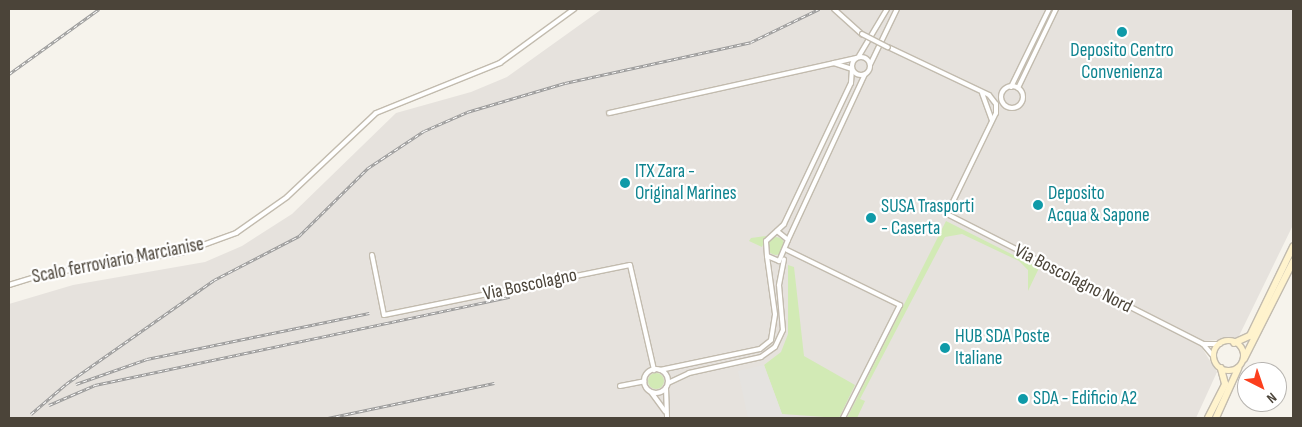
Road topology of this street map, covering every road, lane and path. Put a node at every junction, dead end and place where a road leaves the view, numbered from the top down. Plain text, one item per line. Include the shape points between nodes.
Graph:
1 (574, 9) edge
2 (835, 9) edge
3 (887, 9) edge
4 (897, 9) edge
5 (1049, 9) edge
6 (1056, 9) edge
7 (857, 58) junction
8 (834, 63) junction
9 (870, 65) junction
10 (852, 69) junction
11 (865, 74) junction
12 (1011, 87) junction
13 (1018, 88) junction
14 (609, 113) dead end
15 (777, 231) junction
16 (788, 240) junction
17 (1293, 247) edge
18 (787, 250) junction
19 (372, 255) dead end
20 (768, 256) junction
21 (784, 258) junction
22 (1293, 262) edge
23 (9, 285) edge
24 (1234, 342) junction
25 (1203, 344) junction
26 (1220, 344) junction
27 (1214, 357) junction
28 (1244, 359) junction
29 (1242, 362) edge
30 (1237, 367) edge
31 (1221, 369) junction
32 (654, 370) junction
33 (660, 370) junction
34 (1237, 371) edge
35 (645, 381) junction
36 (667, 385) junction
37 (620, 386) dead end
38 (651, 392) junction
39 (666, 413) junction
40 (667, 418) edge
41 (843, 418) edge
42 (1208, 418) edge
43 (1216, 418) edge

1 - 23 street, Scalo ferroviario Marcianise via 500,63 376,113 287,196 236,233 181,253 45,274
2 - 25 street, Via Boscolagno Nord, bridge via 862,34 982,92 992,120 946,212
3 - 7 street
4 - 9 street
5 - 12 street
6 - 13 street
7 - 8 street
7 - 9 street
7 - 10 street
8 - 10 street
8 - 14 street
9 - 11 street
10 - 11 street
10 - 15 street via 851,83
11 - 16 street
12 - 13 street
12 - 13 street via 1001,99 1011,108 1022,101
15 - 16 street
15 - 20 street via 766,241
16 - 18 street
17 - 24 main road via 1250,336
18 - 21 street
18 - 41 street via 900,305
19 - 32 street, Via Boscolagno via 384,315 630,265
20 - 21 street via 775,261
20 - 33 street via 774,314 771,340 760,349
21 - 36 street via 779,285 783,330 775,347 761,356 688,373
22 - 28 main road
24 - 26 main road
24 - 28 main road
25 - 26 street, Via Boscolagno Nord
25 - 27 street, Via Boscolagno Nord
26 - 27 main road
27 - 31 main road
28 - 29 main road
30 - 31 main road
31 - 42 main road via 1225,384
32 - 33 street
32 - 35 street
33 - 36 street
34 - 43 main road
35 - 37 street
35 - 38 street
36 - 38 street
36 - 39 street
38 - 39 street
39 - 40 street

